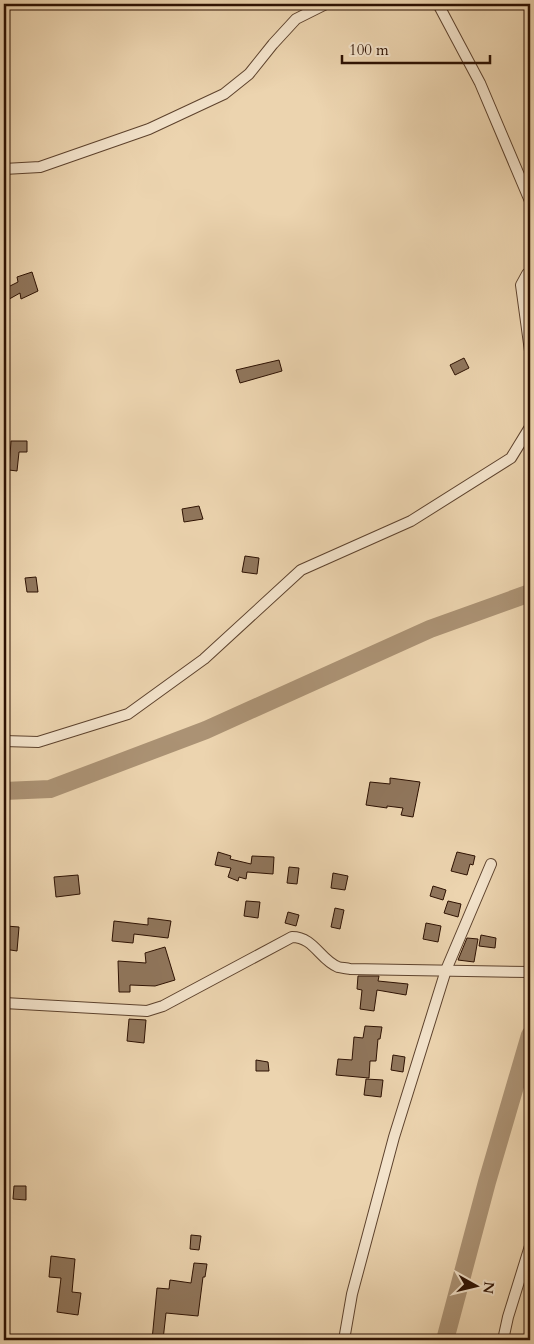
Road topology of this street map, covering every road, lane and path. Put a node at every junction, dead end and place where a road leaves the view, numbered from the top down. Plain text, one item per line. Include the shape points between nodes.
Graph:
1 (326, 4) edge
2 (438, 4) edge
3 (4, 169) edge
4 (530, 201) edge
5 (530, 272) edge
6 (530, 351) edge
7 (530, 427) edge
8 (4, 741) edge
9 (490, 864) dead end
10 (446, 970) junction
11 (530, 972) edge
12 (4, 1003) edge
13 (530, 1246) edge
14 (344, 1340) edge
15 (503, 1340) edge

1 - 3 street via 296,19 249,74 224,94 149,129 40,167
2 - 4 street via 480,83
5 - 6 street via 521,285
7 - 8 street via 511,458 411,521 301,570 204,659 128,714 38,742
9 - 10 street
10 - 11 street
10 - 12 street via 338,967 306,940 292,937 163,1006 146,1011
10 - 14 street via 394,1137 352,1294
13 - 15 street

